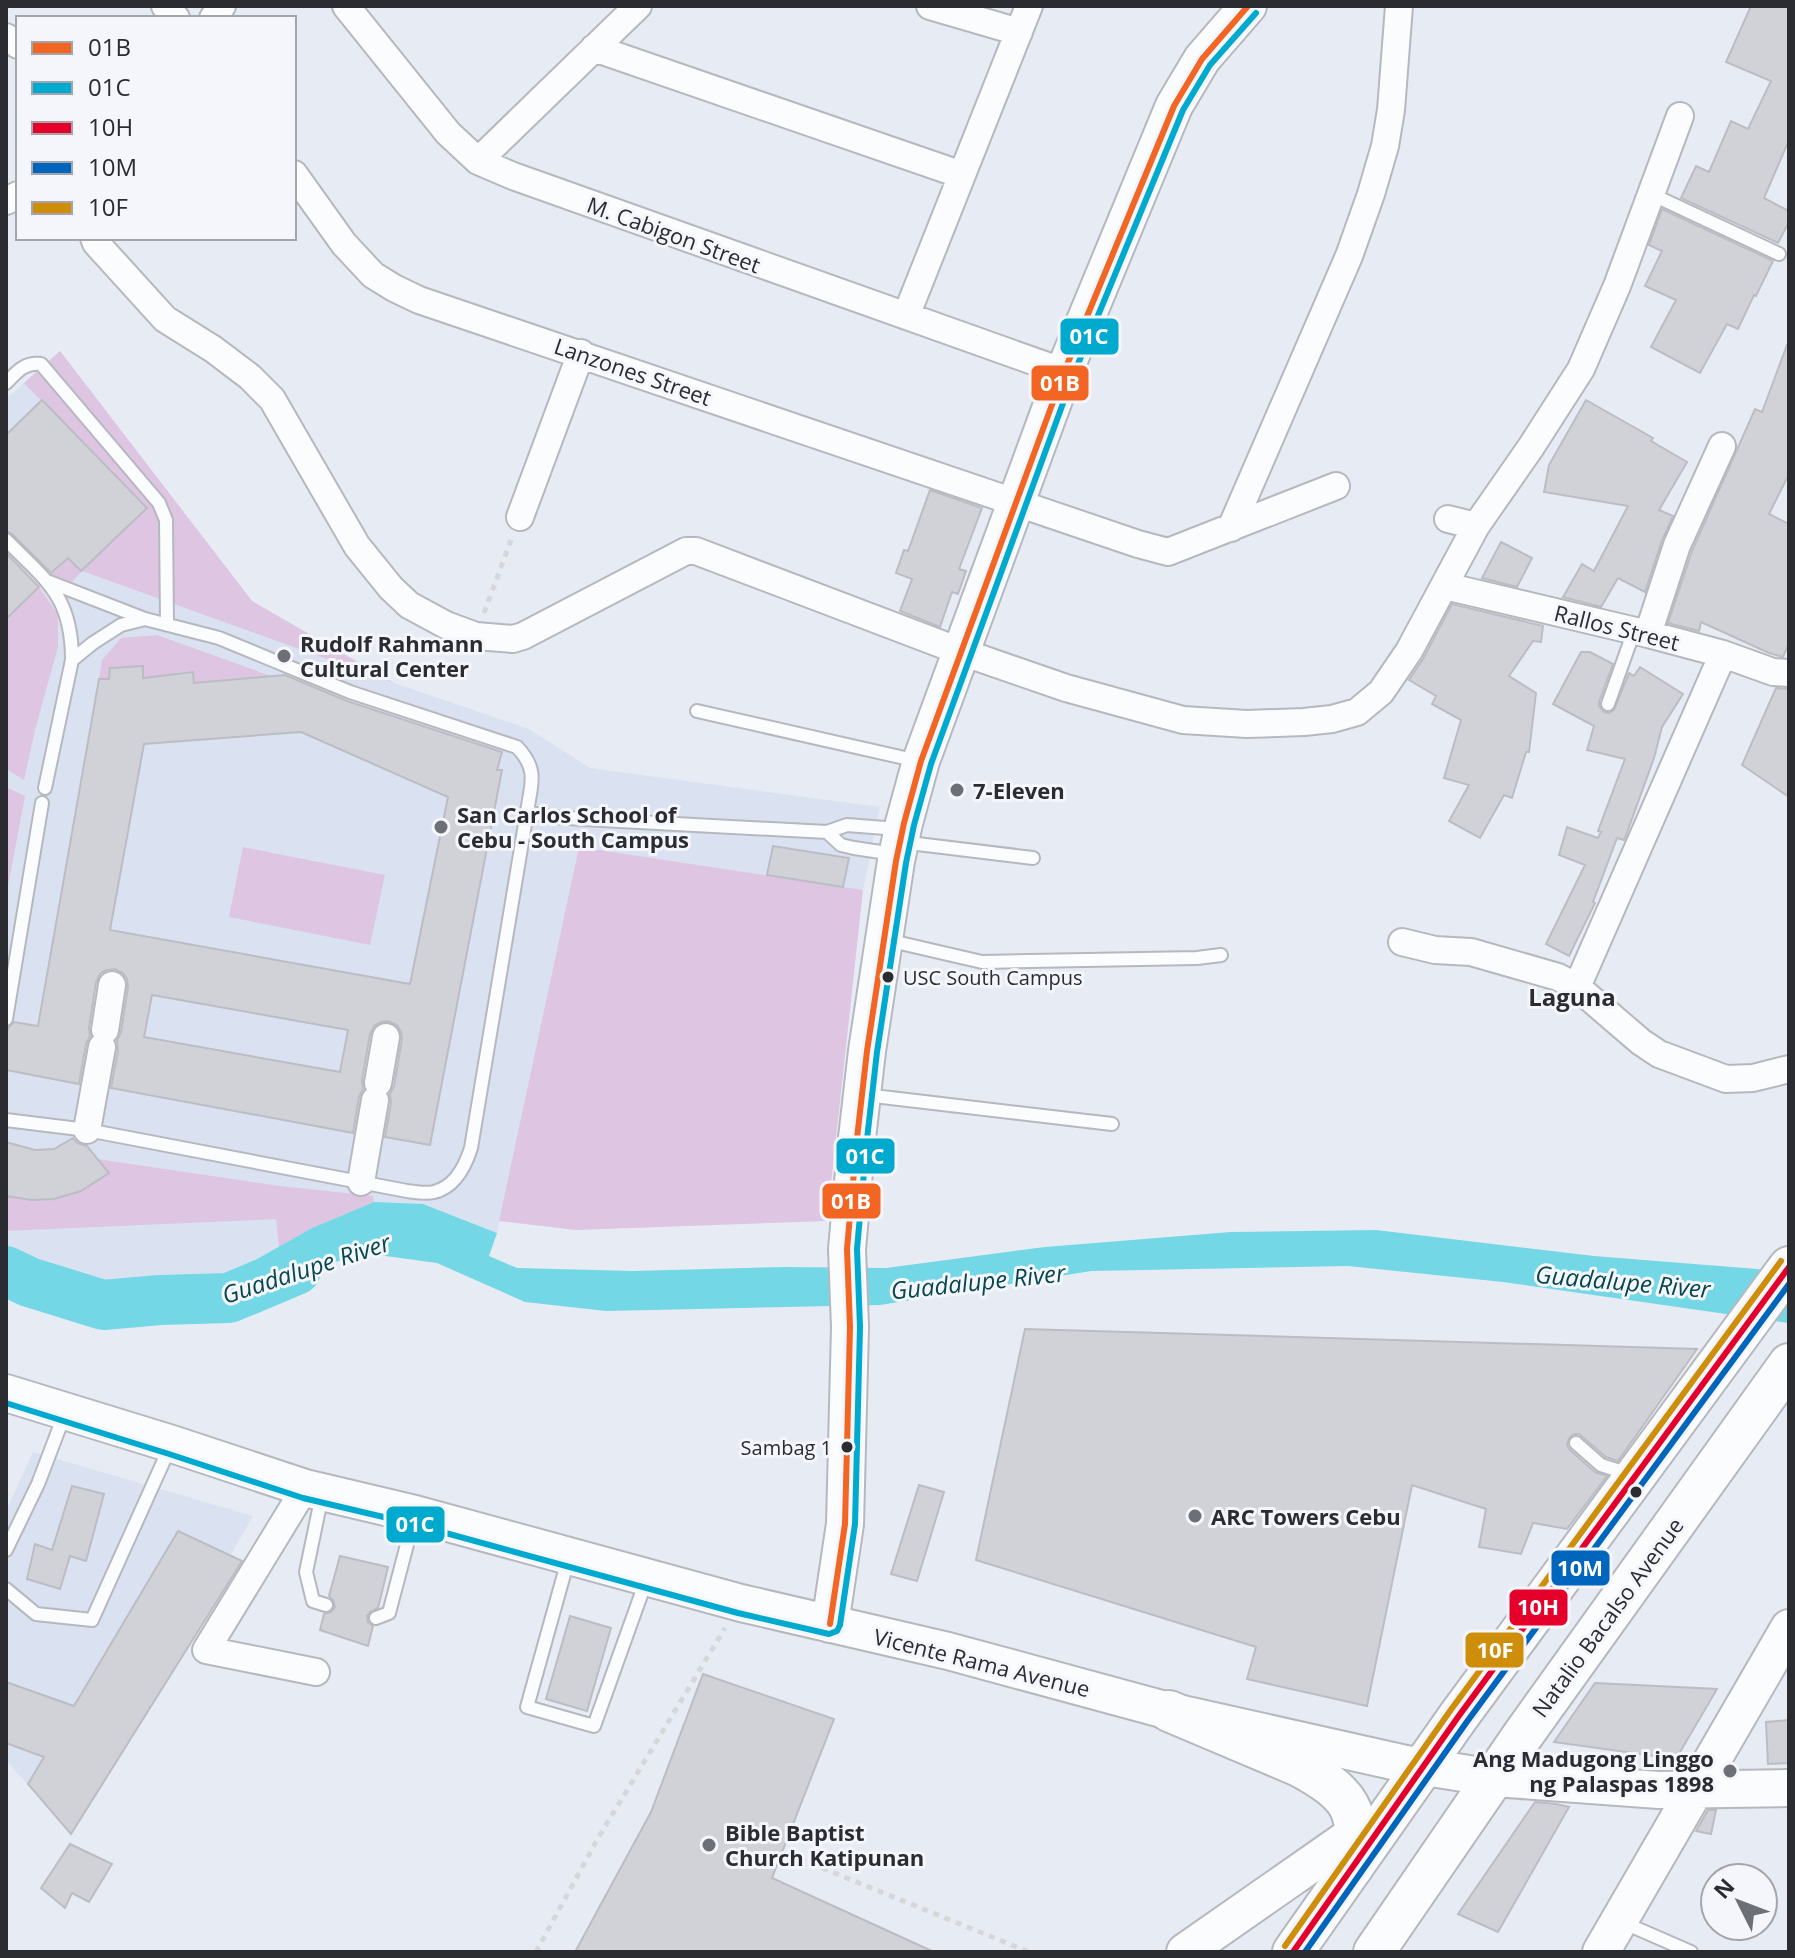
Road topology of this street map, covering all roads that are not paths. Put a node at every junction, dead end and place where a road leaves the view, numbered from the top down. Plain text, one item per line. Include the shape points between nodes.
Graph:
1 (346, 6) edge
2 (638, 6) edge
3 (930, 6) edge
4 (1029, 6) edge
5 (1248, 6) edge
6 (1399, 6) edge
7 (1019, 32) junction
8 (594, 48) junction
9 (1680, 116) dead end
10 (478, 161) junction
11 (962, 175) junction
12 (296, 177) edge
13 (1651, 194) junction
14 (95, 240) edge
15 (1779, 254) dead end
16 (906, 316) junction
17 (581, 353) junction
18 (1064, 372) junction
19 (6, 383) edge
20 (1722, 446) dead end
21 (1336, 486) dead end
22 (1017, 502) junction
23 (520, 517) road end
24 (1448, 519) dead end
25 (1476, 526) junction
26 (1231, 528) junction
27 (6, 540) edge
28 (46, 581) junction
29 (1445, 586) junction
30 (145, 619) junction
31 (167, 624) junction
32 (1641, 633) junction
33 (962, 652) junction
34 (1723, 654) junction
35 (72, 660) junction
36 (1789, 673) edge
37 (1608, 704) dead end
38 (697, 711) dead end
39 (921, 761) junction
40 (45, 788) dead end
41 (42, 803) dead end
42 (527, 812) junction
43 (827, 832) junction
44 (900, 842) junction
45 (1033, 858) dead end
46 (884, 939) junction
47 (1402, 942) dead end
48 (1221, 955) dead end
49 (112, 985) dead end
50 (1577, 987) junction
51 (6, 1019) edge
52 (386, 1037) dead end
53 (1789, 1069) edge
54 (861, 1095) junction
55 (6, 1120) edge
56 (1112, 1124) dead end
57 (87, 1130) junction
58 (361, 1182) junction
59 (1787, 1269) edge
60 (1740, 1333) junction
61 (1785, 1369) edge
62 (6, 1393) edge
63 (66, 1412) junction
64 (1576, 1443) dead end
65 (172, 1444) junction
66 (314, 1490) junction
67 (1625, 1491) junction
68 (415, 1514) junction
69 (1665, 1536) junction
70 (6, 1550) edge
71 (569, 1557) junction
72 (648, 1577) junction
73 (6, 1589) edge
74 (326, 1605) dead end
75 (376, 1618) dead end
76 (830, 1624) junction
77 (1789, 1628) edge
78 (316, 1672) dead end
79 (1169, 1711) junction
80 (1424, 1767) junction
81 (1494, 1778) junction
82 (1789, 1788) edge
83 (1696, 1791) junction
84 (1355, 1850) junction
85 (1620, 1921) junction
86 (1185, 1952) edge
87 (1293, 1952) edge
88 (1374, 1952) edge
89 (1601, 1952) edge
90 (1691, 1952) edge

1 - 10 street, M. Cabigon Street via 448,133
2 - 8 street
3 - 7 street
4 - 7 street
5 - 18 street via 1202,59 1174,106
6 - 26 street via 1389,122 1371,194
7 - 11 street
8 - 10 street
8 - 11 street
9 - 13 street
10 - 16 street, M. Cabigon Street
11 - 16 street
12 - 17 street, Lanzones Street via 344,244 373,275 394,288
13 - 15 lane
13 - 25 street via 1581,369
14 - 33 street via 165,319 213,349 272,399 357,546 409,605 446,625 476,636 513,639 686,551 696,551
16 - 18 street, M. Cabigon Street
17 - 22 street, Lanzones Street
17 - 23 street
18 - 22 street
19 - 31 lane via 31,363 41,364 159,503 166,520
20 - 32 street
21 - 26 street, Lanzones Street
22 - 26 street, Lanzones Street via 1168,552
22 - 33 street
24 - 25 street
25 - 29 street
27 - 28 lane
28 - 30 lane
28 - 35 lane via 67,614
29 - 32 street, Rallos Street
29 - 33 street via 1381,692 1357,712 1332,719 1247,724 1183,720
30 - 31 lane
30 - 35 lane via 121,625
31 - 42 lane via 219,638 350,692 517,747 532,771
32 - 34 street, Rallos Street
32 - 37 lane
33 - 39 street
34 - 36 street, Rallos Street
34 - 50 street
35 - 40 lane
38 - 39 lane
39 - 44 street
41 - 51 lane
42 - 43 lane
42 - 58 lane via 466,1164 454,1180 432,1193
43 - 44 lane via 847,825
43 - 44 lane via 841,845 854,848
44 - 45 lane
44 - 46 street
46 - 48 lane via 982,962
46 - 54 street
47 - 50 street via 1471,952
49 - 57 street
50 - 53 street via 1659,1054 1726,1079
52 - 58 street
54 - 56 lane
54 - 76 street via 847,1249 845,1524
55 - 57 lane
57 - 58 lane
59 - 60 main road
60 - 61 main road
60 - 67 main road
61 - 69 main road, Natalio Bacalso Avenue
62 - 63 street, Vicente Rama Avenue
63 - 65 street, Vicente Rama Avenue
63 - 70 lane
64 - 67 lane
65 - 66 street, Vicente Rama Avenue
65 - 73 lane via 92,1620 36,1614
66 - 68 street, Vicente Rama Avenue
66 - 74 lane via 306,1572 313,1601
66 - 78 street via 206,1650
67 - 69 main road
67 - 80 main road
68 - 71 street, Vicente Rama Avenue
68 - 75 lane via 389,1613
69 - 81 main road, Natalio Bacalso Avenue
71 - 72 street, Vicente Rama Avenue
71 - 72 lane via 527,1707 594,1726
72 - 76 street, Vicente Rama Avenue
76 - 79 street, Vicente Rama Avenue
77 - 83 street
79 - 80 street, Vicente Rama Avenue
79 - 84 main road via 1317,1775 1347,1801 1354,1816
80 - 81 street, Vicente Rama Avenue
80 - 84 main road
81 - 83 street, Vicente Rama Avenue
81 - 88 main road, Natalio Bacalso Avenue
82 - 83 street, Vicente Rama Avenue
83 - 85 street
84 - 86 street
84 - 87 main road
85 - 89 street
85 - 90 lane

